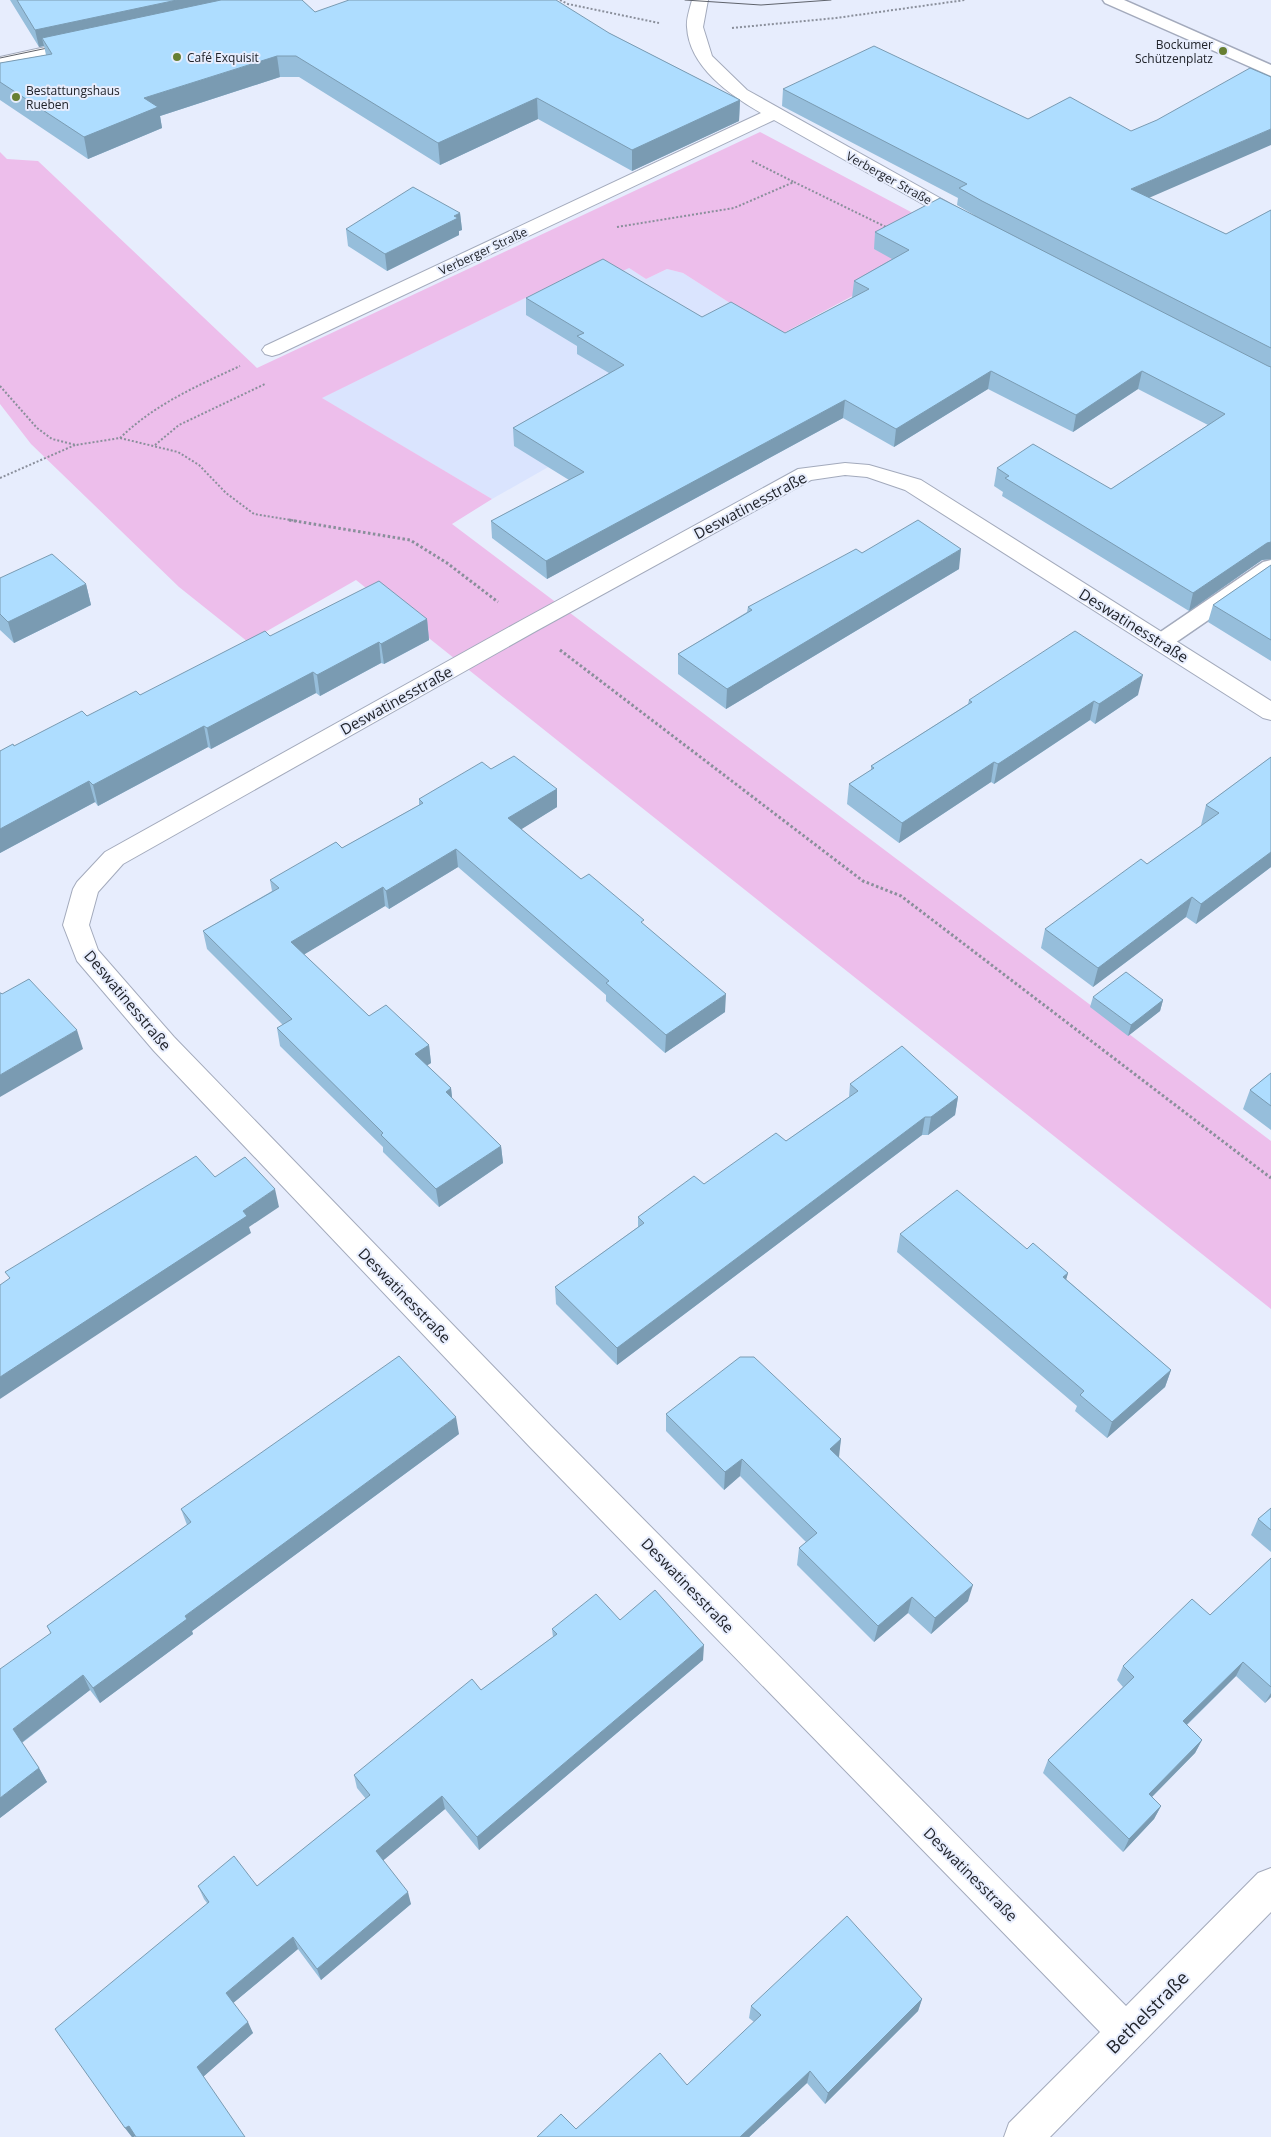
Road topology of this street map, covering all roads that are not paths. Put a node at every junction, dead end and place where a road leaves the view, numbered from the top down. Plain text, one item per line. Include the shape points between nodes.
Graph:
1 (700, 0) edge
2 (1150, 0) edge
3 (1118, 3) edge
4 (96, 41) edge
5 (0, 62) edge
6 (1271, 71) edge
7 (775, 113) junction
8 (981, 229) edge
9 (272, 350) road end
10 (1271, 567) edge
11 (1161, 642) junction
12 (1271, 712) edge
13 (1271, 1886) edge
14 (1127, 2033) junction
15 (1024, 2137) edge

1 - 7 street, Verberger Straße via 695,27 704,58 741,94
2 - 3 lane
3 - 6 lane
4 - 5 street
7 - 8 street, Verberger Straße
7 - 9 street, Verberger Straße
10 - 11 lane
11 - 12 street, Deswatinesstraße
11 - 14 street, Deswatinesstraße via 913,485 869,471 845,469 806,474 114,858 86,888 76,925 86,954 164,1044 540,1436
13 - 14 street, Bethelstraße
14 - 15 street, Bethelstraße

